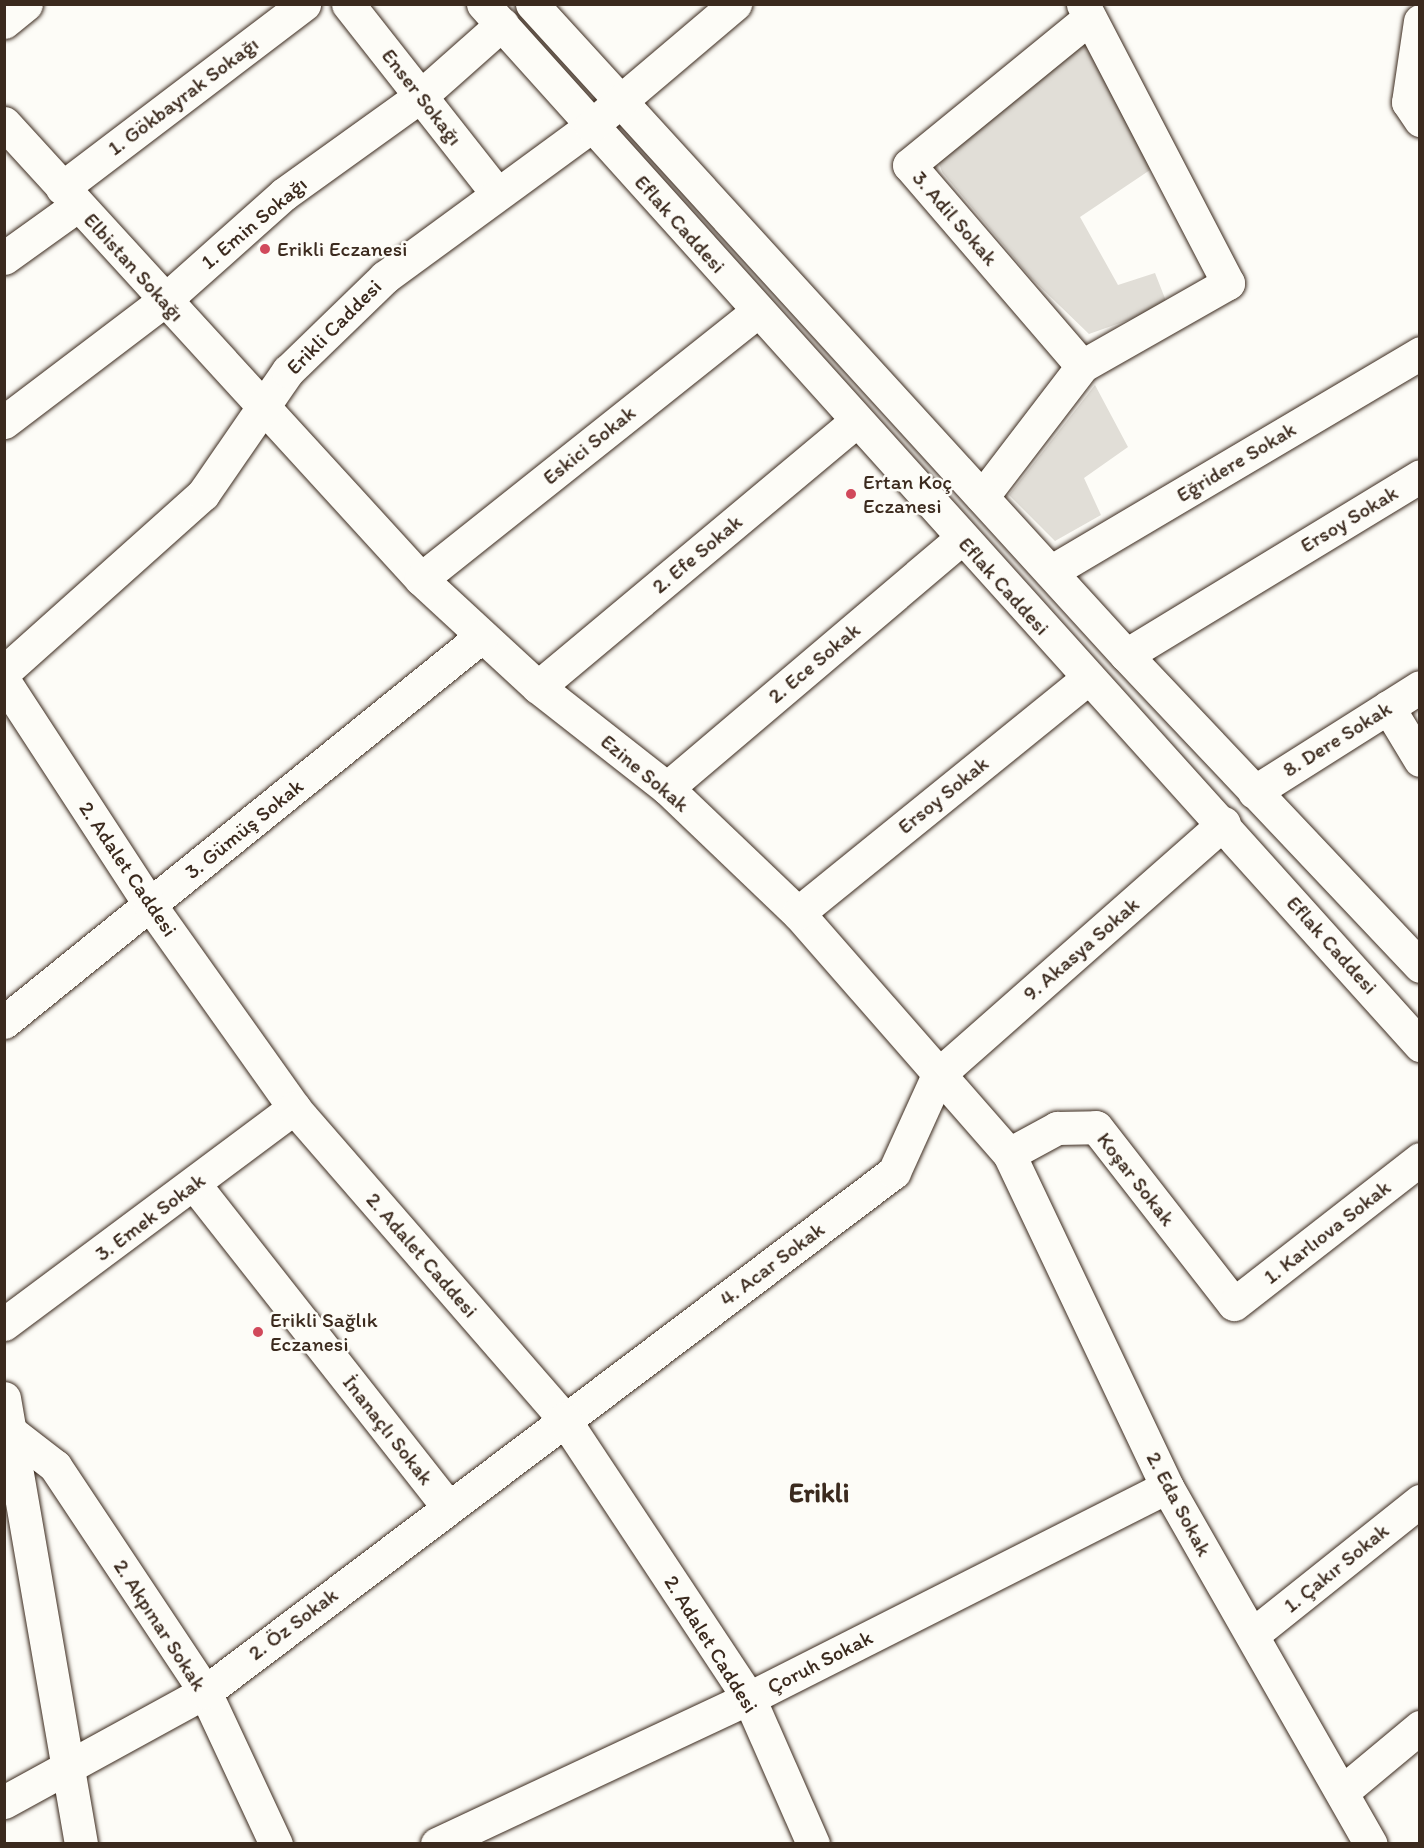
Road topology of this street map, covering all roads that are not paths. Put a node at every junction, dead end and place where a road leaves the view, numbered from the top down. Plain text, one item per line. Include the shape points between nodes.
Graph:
1 (303, 4) edge
2 (348, 4) edge
3 (735, 4) edge
4 (533, 5) edge
5 (1086, 11) edge
6 (493, 14) edge
7 (1419, 21) edge
8 (422, 94) junction
9 (622, 101) junction
10 (1419, 120) edge
11 (4, 123) edge
12 (591, 126) junction
13 (495, 191) junction
14 (70, 196) junction
15 (4, 258) edge
16 (165, 300) junction
17 (758, 311) junction
18 (1419, 352) edge
19 (1083, 366) junction
20 (263, 411) junction
21 (856, 421) junction
22 (4, 422) edge
23 (1419, 476) edge
24 (982, 497) junction
25 (961, 539) junction
26 (1052, 571) junction
27 (421, 579) junction
28 (482, 636) junction
29 (1125, 655) junction
30 (4, 672) edge
31 (1088, 678) junction
32 (4, 681) edge
33 (538, 687) junction
34 (1419, 687) edge
35 (1388, 707) junction
36 (1419, 760) edge
37 (667, 788) junction
38 (1254, 792) junction
39 (1224, 823) junction
40 (150, 905) junction
41 (798, 913) junction
42 (1418, 962) edge
43 (4, 1022) edge
44 (1419, 1045) edge
45 (938, 1074) junction
46 (294, 1108) junction
47 (1008, 1154) junction
48 (1419, 1159) edge
49 (194, 1184) junction
50 (1234, 1304) joint
51 (4, 1324) edge
52 (4, 1398) edge
53 (564, 1419) junction
54 (8, 1433) edge
55 (1167, 1487) junction
56 (1419, 1501) edge
57 (448, 1507) junction
58 (1252, 1635) junction
59 (205, 1692) junction
60 (749, 1698) junction
61 (1419, 1727) edge
62 (70, 1765) junction
63 (1342, 1792) junction
64 (4, 1802) edge
65 (81, 1844) edge
66 (276, 1844) edge
67 (437, 1844) edge
68 (813, 1844) edge
69 (1371, 1844) edge

1 - 14 street, 1. Gökbayrak Sokağı
2 - 8 street, Enser Sokağı
3 - 9 street, Erikli Caddesi
4 - 9 street, Eflak Caddesi
5 - 19 street, 3. Adil Sokak via 1228,283
5 - 19 street, 3. Adil Sokak via 909,165
6 - 8 street, 1. Emin Sokağı
6 - 12 street, Eflak Caddesi
7 - 10 street via 1408,102
8 - 13 street, Enser Sokağı
8 - 16 street, 1. Emin Sokağı via 284,194
9 - 12 street, Erikli Caddesi
9 - 24 street, Eflak Caddesi
11 - 14 street, Elbistan Sokağı
12 - 13 street, Erikli Caddesi
12 - 17 street, Eflak Caddesi
13 - 20 street, Erikli Caddesi via 385,277 322,335 288,371
14 - 15 street, 1. Gökbayrak Sokağı
14 - 16 street, Elbistan Sokağı
16 - 20 street, Elbistan Sokağı
16 - 22 street, 1. Emin Sokağı
17 - 21 street, Eflak Caddesi
17 - 27 street, Eskici Sokak
18 - 26 street, Eğridere Sokak
19 - 24 street, 3. Adil Sokak
20 - 27 street, Ezine Sokak
20 - 30 street, Erikli Caddesi via 203,494
21 - 25 street, Eflak Caddesi
21 - 33 street, 2. Efe Sokak
23 - 29 street, Ersoy Sokak
24 - 26 street, Eflak Caddesi
25 - 31 street, Eflak Caddesi
25 - 37 street, 2. Ece Sokak
26 - 29 street, Eflak Caddesi
27 - 28 street, Ezine Sokak
28 - 33 street, Ezine Sokak
28 - 40 street, 3. Gümüş Sokak
29 - 38 street, Eflak Caddesi
31 - 39 street, Eflak Caddesi
31 - 41 street, Ersoy Sokak
32 - 40 street, 2. Adalet Caddesi
33 - 37 street, Ezine Sokak
34 - 35 street, 8. Dere Sokak
35 - 36 street
35 - 38 street, 8. Dere Sokak
37 - 41 street, Ezine Sokak
38 - 42 street, Eflak Caddesi
39 - 44 street, Eflak Caddesi
39 - 45 street, 9. Akasya Sokak
40 - 43 street, 3. Gümüş Sokak
40 - 46 street, 2. Adalet Caddesi
41 - 45 street, Ezine Sokak
45 - 47 street, Ezine Sokak
45 - 53 street, 4. Acar Sokak via 894,1172
46 - 49 street, 3. Emek Sokak
46 - 53 street, 2. Adalet Caddesi
47 - 50 street, Koşar Sokak via 1057,1128 1096,1127
47 - 55 street, 2. Eda Sokak
48 - 50 street, 1. Karlıova Sokak
49 - 51 street, 3. Emek Sokak
49 - 57 street, İnanaçlı Sokak
52 - 54 street
53 - 57 street, 2. Öz Sokak
53 - 60 street, 2. Adalet Caddesi
54 - 59 street, 2. Akpınar Sokak via 55,1466
54 - 62 street
55 - 58 street, 2. Eda Sokak
55 - 60 street, Çoruh Sokak
56 - 58 street, 1. Çakır Sokak
57 - 59 street, 2. Öz Sokak
58 - 63 street, 2. Eda Sokak
59 - 62 street, 2. Öz Sokak
59 - 66 street, 2. Akpınar Sokak
60 - 67 street, Çoruh Sokak
60 - 68 street, 2. Adalet Caddesi
61 - 63 street
62 - 64 street, 2. Öz Sokak
62 - 65 street
63 - 69 street, 2. Eda Sokak

